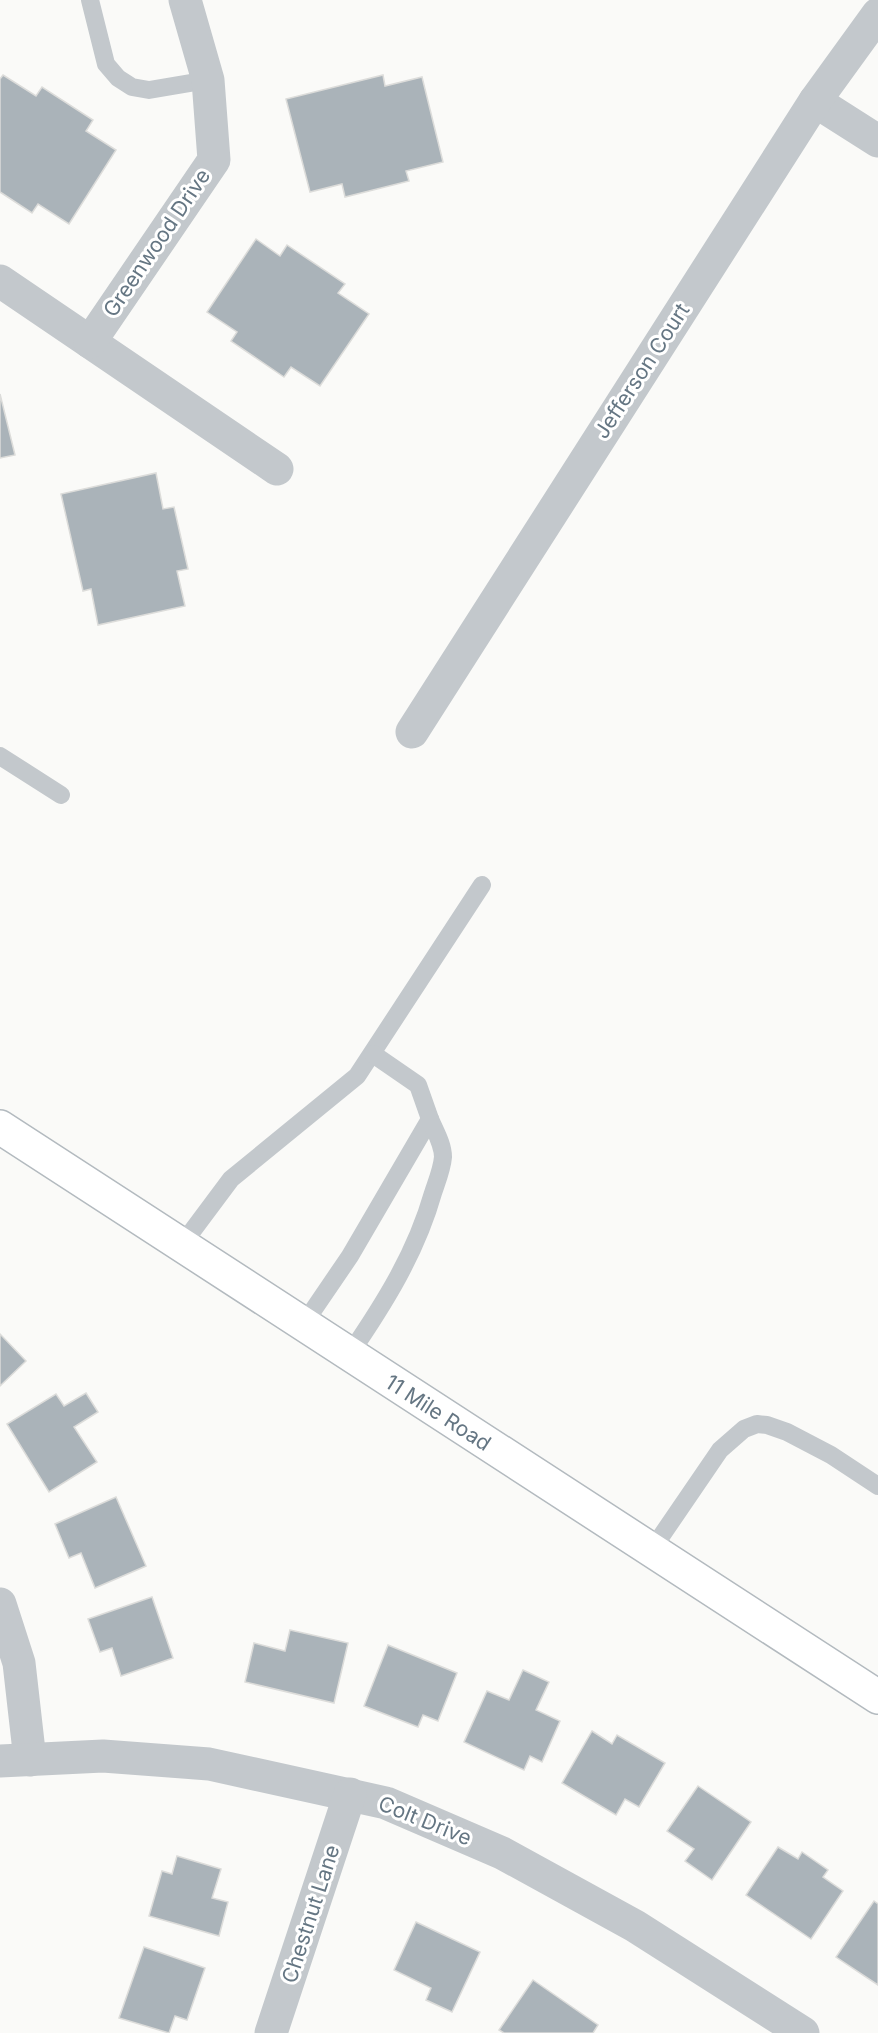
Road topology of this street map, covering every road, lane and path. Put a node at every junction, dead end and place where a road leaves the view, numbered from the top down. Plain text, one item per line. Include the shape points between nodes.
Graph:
1 (90, 0) edge
2 (185, 0) edge
3 (878, 14) edge
4 (208, 80) junction
5 (814, 101) junction
6 (878, 141) edge
7 (0, 281) edge
8 (90, 342) junction
9 (277, 469) dead end
10 (412, 732) dead end
11 (0, 756) edge
12 (61, 795) dead end
13 (482, 885) dead end
14 (373, 1054) junction
15 (430, 1119) junction
16 (0, 1127) edge
17 (181, 1246) junction
18 (303, 1325) junction
19 (348, 1355) junction
20 (878, 1486) edge
21 (651, 1551) junction
22 (0, 1604) edge
23 (877, 1696) edge
24 (15, 1760) edge
25 (350, 1794) junction
26 (271, 2033) edge
27 (803, 2033) edge

1 - 4 lane via 106,64 118,78 132,87 150,90
2 - 4 street, Greenwood Drive
3 - 5 street, Jefferson Court
4 - 8 street, Greenwood Drive via 214,160
5 - 6 street
5 - 10 street, Jefferson Court
7 - 8 street
8 - 9 street
11 - 12 lane
13 - 14 lane
14 - 15 lane via 418,1085
14 - 17 lane via 357,1076 231,1179
15 - 18 lane via 350,1256
15 - 19 lane via 443,1156 424,1225 376,1315
16 - 17 street, 11 Mile Road
17 - 18 street, 11 Mile Road
18 - 19 street, 11 Mile Road
19 - 21 street, 11 Mile Road
20 - 21 lane via 787,1432 757,1424 744,1429 720,1450
21 - 23 street, 11 Mile Road
22 - 24 street via 19,1663
24 - 25 street, Colt Drive via 103,1756 209,1764
25 - 26 street, Chestnut Lane
25 - 27 street, Colt Drive via 386,1803 502,1853 635,1926

